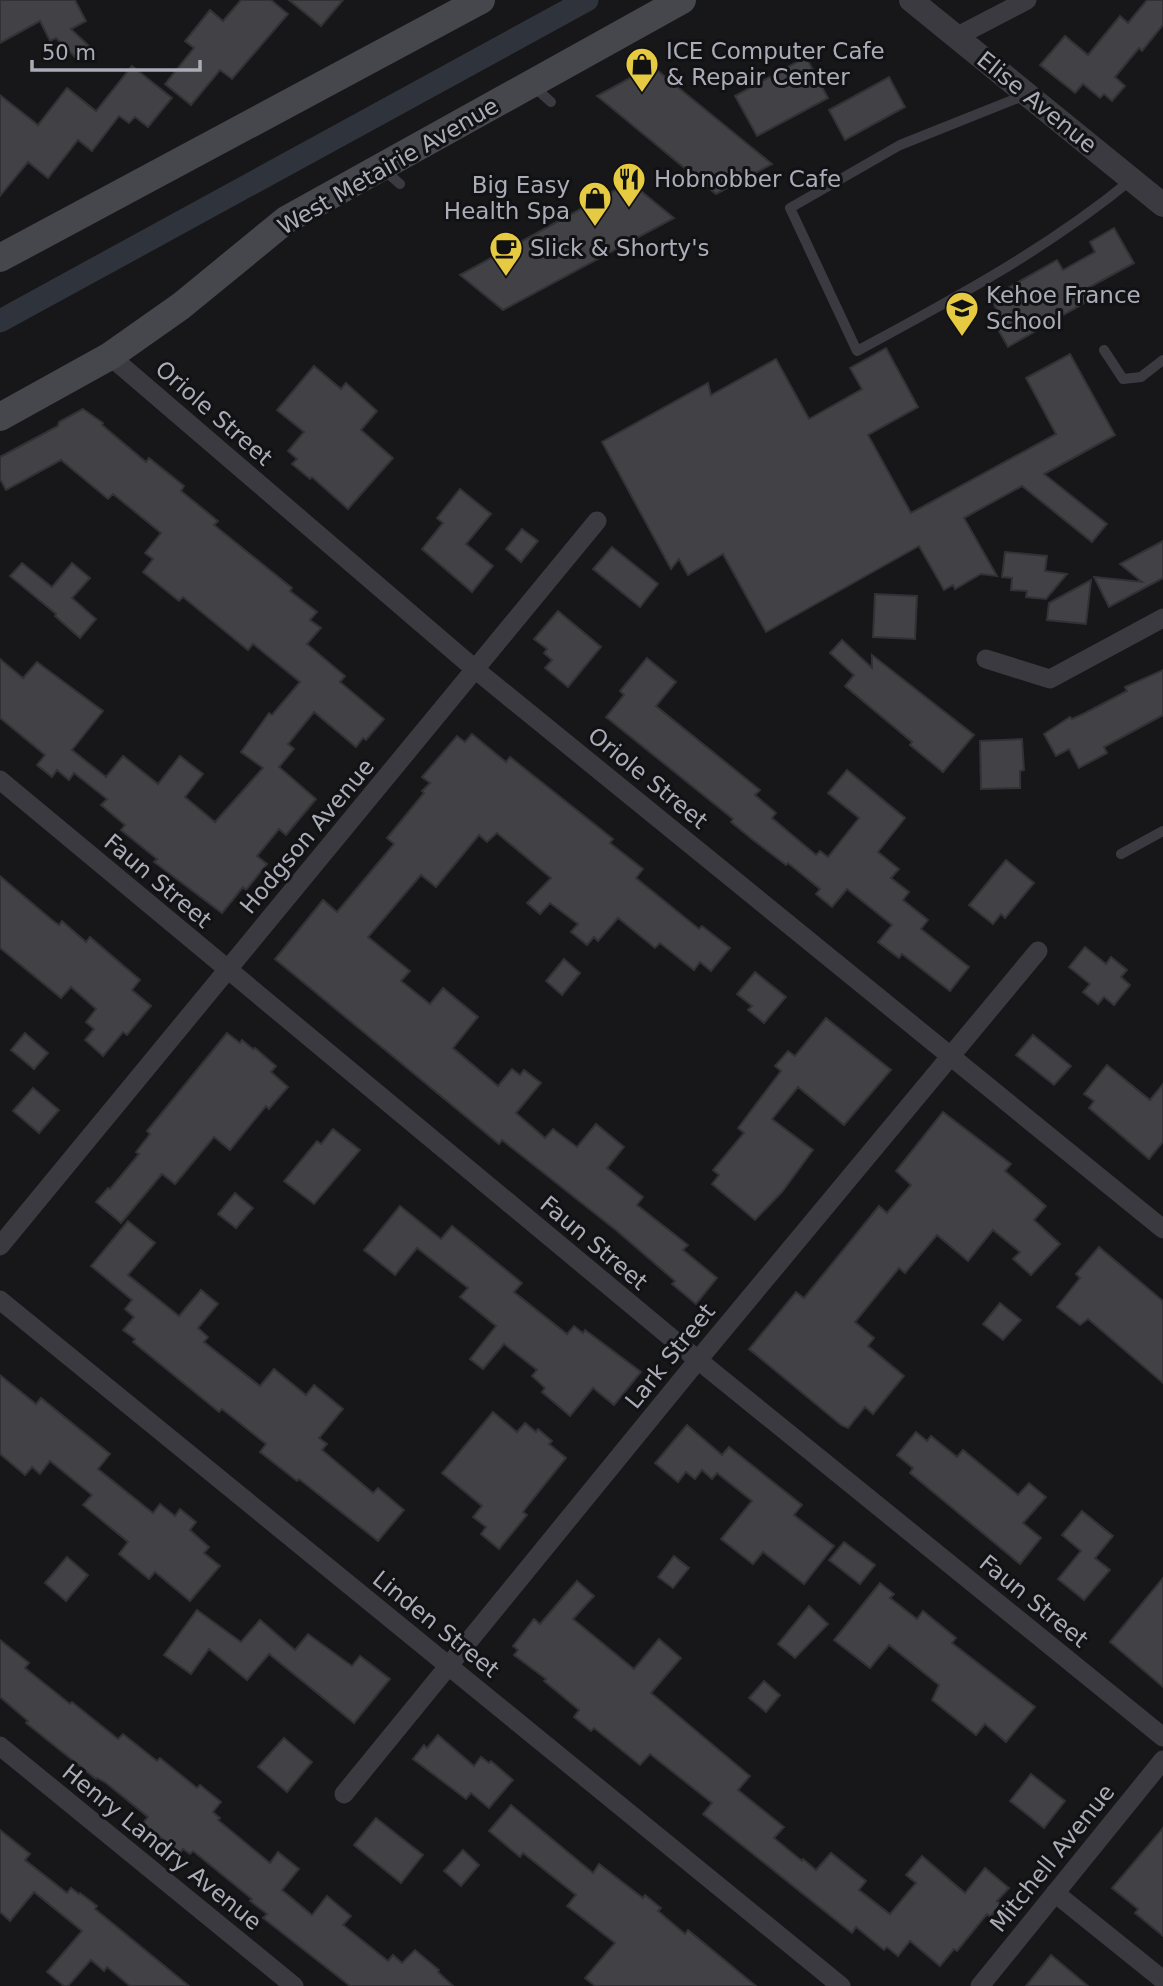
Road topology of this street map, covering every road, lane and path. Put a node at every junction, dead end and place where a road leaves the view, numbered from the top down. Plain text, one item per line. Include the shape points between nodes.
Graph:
1 (481, 0) edge
2 (682, 0) edge
3 (911, 0) edge
4 (1027, 0) edge
5 (957, 37) junction
6 (1027, 94) junction
7 (1131, 179) junction
8 (1163, 205) edge
9 (0, 258) edge
10 (1104, 350) dead end
11 (110, 356) junction
12 (1163, 360) edge
13 (0, 417) edge
14 (597, 521) dead end
15 (1163, 618) edge
16 (986, 659) dead end
17 (476, 670) junction
18 (0, 780) edge
19 (1163, 831) edge
20 (1121, 854) dead end
21 (1038, 951) dead end
22 (227, 971) junction
23 (950, 1056) junction
24 (1163, 1229) edge
25 (0, 1246) edge
26 (0, 1300) edge
27 (698, 1360) junction
28 (449, 1665) junction
29 (1163, 1737) edge
30 (0, 1746) edge
31 (1163, 1760) edge
32 (344, 1794) dead end
33 (1055, 1893) junction
34 (1163, 1980) edge
35 (294, 1986) edge
36 (841, 1986) edge
37 (980, 1986) edge

1 - 9 main road
2 - 11 main road, West Metairie Avenue via 541,93 390,175 286,220 181,306
3 - 5 street, Elise Avenue
4 - 5 street
5 - 6 street, Elise Avenue
6 - 7 street, Elise Avenue
6 - 7 lane via 900,145 790,208 857,351 978,286 1096,209
7 - 8 street, Elise Avenue
10 - 12 lane via 1123,379 1141,377
11 - 13 main road, West Metairie Avenue
11 - 17 street, Oriole Street
14 - 17 street, Hodgson Avenue
15 - 16 street via 1050,679
17 - 22 street, Hodgson Avenue
17 - 23 street, Oriole Street
18 - 22 street, Faun Street
19 - 20 lane
21 - 23 street, Lark Street
22 - 25 street, Hodgson Avenue
22 - 27 street, Faun Street
23 - 24 street, Oriole Street
23 - 27 street, Lark Street
26 - 28 street, Linden Street
27 - 28 street, Lark Street
27 - 29 street, Faun Street
28 - 32 street, Lark Street
28 - 36 street, Linden Street
30 - 35 street, Henry Landry Avenue
31 - 33 street, Mitchell Avenue
33 - 34 street
33 - 37 street, Mitchell Avenue

